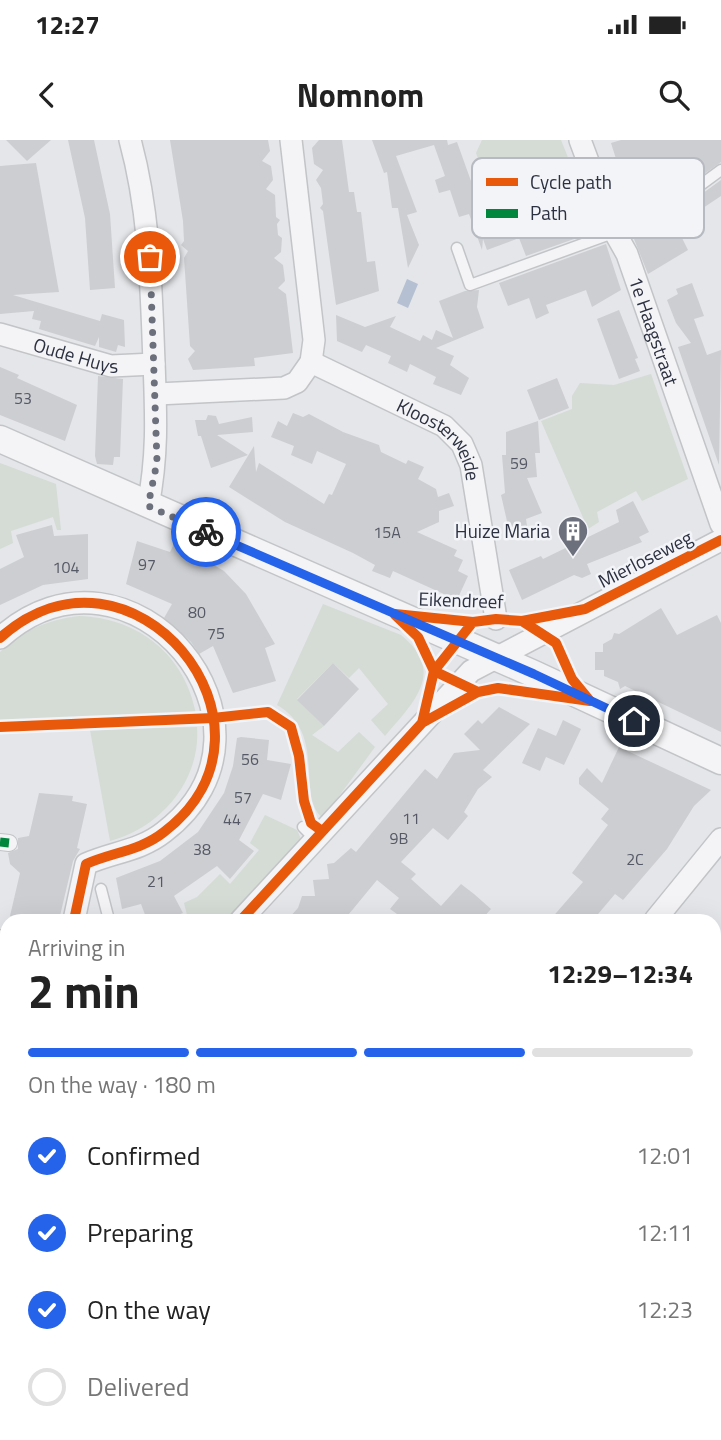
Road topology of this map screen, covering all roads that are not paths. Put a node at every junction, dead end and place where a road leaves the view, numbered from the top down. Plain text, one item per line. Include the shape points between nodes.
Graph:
1 (130, 140) edge
2 (291, 140) edge
3 (580, 140) edge
4 (587, 158) edge
5 (721, 170) edge
6 (704, 182) edge
7 (598, 238) edge
8 (618, 238) edge
9 (457, 248) dead end
10 (0, 334) edge
11 (311, 362) junction
12 (154, 364) junction
13 (157, 394) junction
14 (0, 439) edge
15 (148, 506) junction
16 (721, 524) edge
17 (721, 540) edge
18 (496, 619) dead end
19 (0, 638) edge
20 (494, 657) junction
21 (721, 761) edge
22 (721, 839) edge
23 (101, 889) dead end
24 (75, 914) edge
25 (107, 914) edge
26 (247, 914) edge
27 (660, 914) edge

1 - 12 street via 142,183 153,282
2 - 11 street via 314,340
3 - 4 street, 1e Haagstraat
5 - 6 lane
7 - 9 lane via 470,285
8 - 16 street, 1e Haagstraat
10 - 12 street, Oude Huys via 111,366
11 - 13 street via 297,382 284,388
11 - 18 street, Kloosterweide via 444,426 462,444 471,464
12 - 13 street
13 - 15 street via 157,462
14 - 15 street, Eikendreef
15 - 20 street, Eikendreef
17 - 20 street, Mierloseweg
19 - 24 street via 25,620 61,607 103,605 133,613 153,622 180,645 209,696 214,741 197,796 156,838 134,850 86,864
20 - 21 street, Eikendreef
20 - 26 street, Mierloseweg via 458,683 309,833
22 - 27 street
23 - 25 lane

